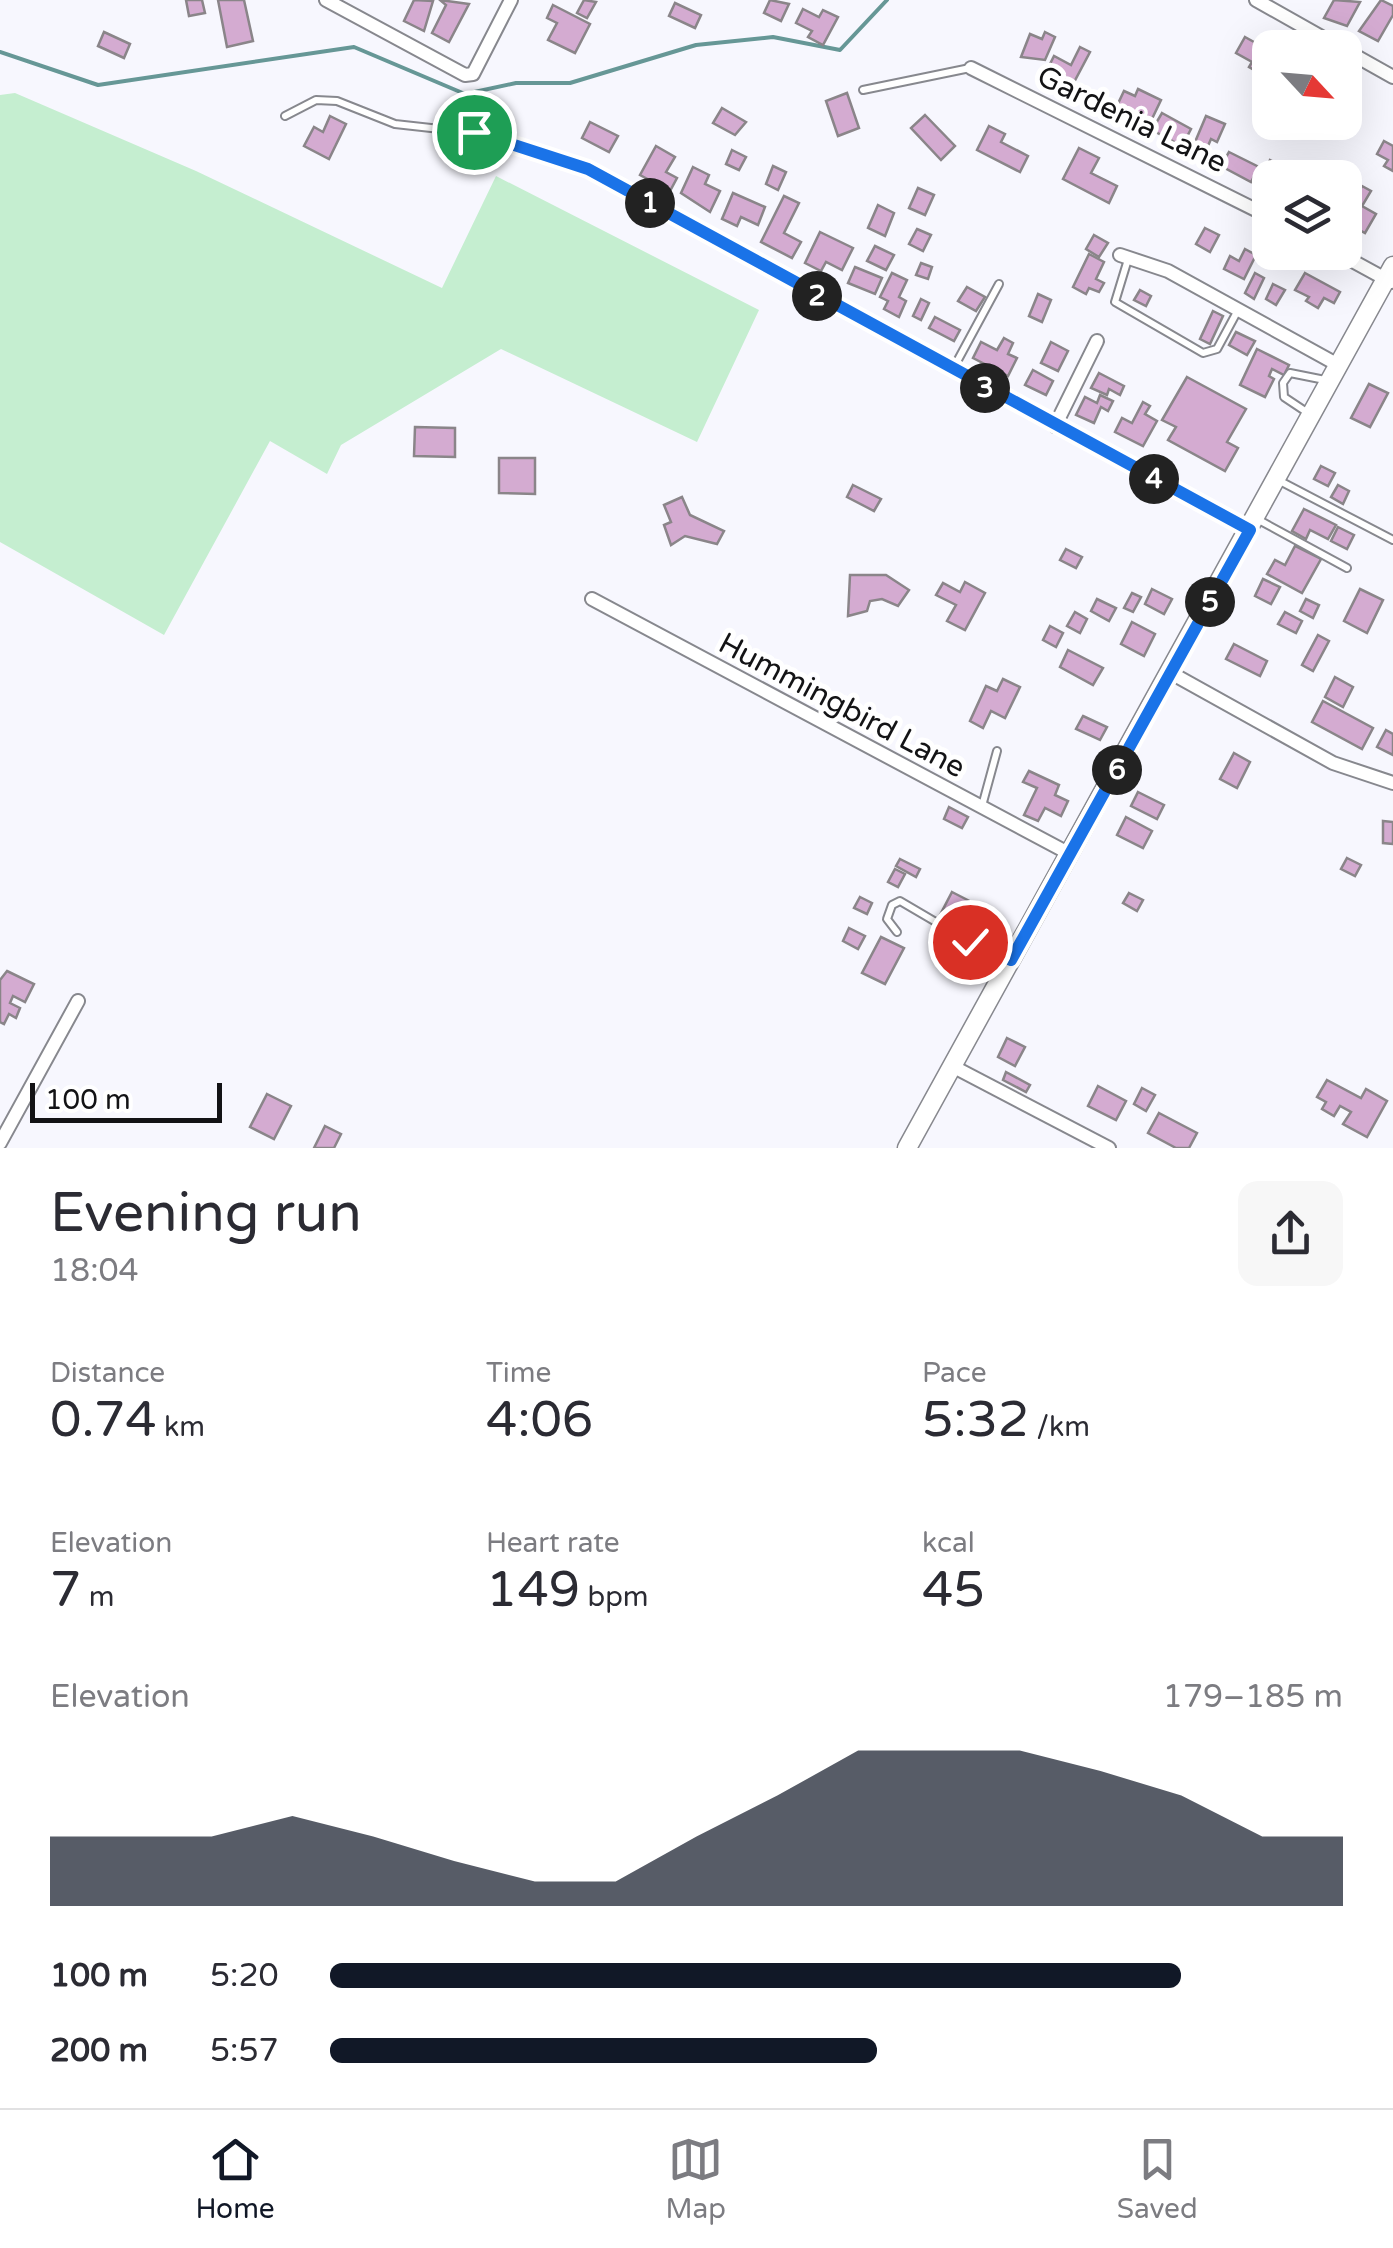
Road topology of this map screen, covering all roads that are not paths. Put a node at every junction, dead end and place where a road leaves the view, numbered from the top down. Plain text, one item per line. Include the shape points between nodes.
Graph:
1 (326, 0) edge
2 (511, 0) edge
3 (1256, 0) edge
4 (1309, 30) edge
5 (1362, 60) edge
6 (971, 68) joint
7 (1393, 77) edge
8 (862, 90) dead end
9 (284, 116) dead end
10 (588, 169) joint
11 (1252, 208) edge
12 (1125, 255) joint
13 (1362, 263) edge
14 (1391, 276) edge
15 (999, 284) dead end
16 (1238, 311) junction
17 (1096, 341) dead end
18 (952, 370) junction
19 (1335, 374) junction
20 (1312, 416) junction
21 (1055, 426) junction
22 (1277, 479) junction
23 (1252, 524) junction
24 (1393, 540) edge
25 (1347, 568) dead end
26 (592, 599) dead end
27 (1171, 673) junction
28 (997, 751) dead end
29 (1393, 783) edge
30 (982, 807) junction
31 (1070, 854) junction
32 (897, 932) dead end
33 (1011, 960) junction
34 (78, 1001) dead end
35 (952, 1066) junction
36 (0, 1143) edge
37 (907, 1148) edge
38 (1109, 1148) edge

1 - 2 street via 465,74 474,73
3 - 4 street
5 - 7 street
6 - 8 lane
6 - 11 street, Gardenia Lane
9 - 10 lane via 316,100 338,101 394,124 494,135
10 - 18 street
12 - 16 street
12 - 16 lane via 1115,302 1202,353 1217,349
13 - 14 street
14 - 19 street
15 - 18 lane
16 - 19 street
17 - 21 street
18 - 21 street
19 - 20 street
19 - 20 lane via 1290,372 1283,383 1284,397
20 - 22 street
21 - 23 street
22 - 23 street
22 - 24 lane
23 - 25 lane
23 - 27 street
26 - 30 street, Hummingbird Lane
27 - 29 street via 1333,763
27 - 31 street
28 - 30 lane
30 - 31 street, Hummingbird Lane
31 - 33 street
32 - 33 lane via 888,919 900,900
33 - 35 street
34 - 36 street
35 - 37 street
35 - 38 street

